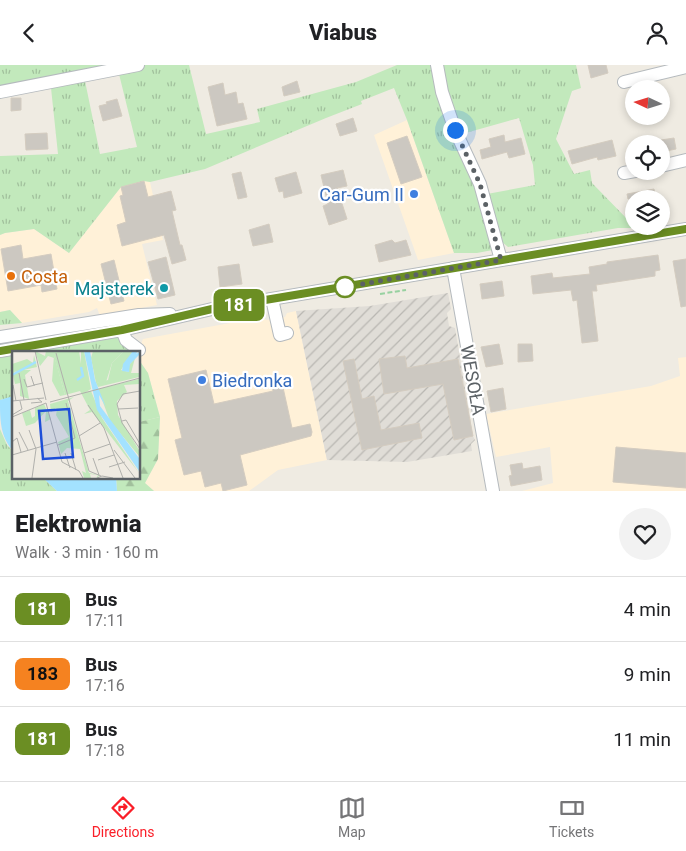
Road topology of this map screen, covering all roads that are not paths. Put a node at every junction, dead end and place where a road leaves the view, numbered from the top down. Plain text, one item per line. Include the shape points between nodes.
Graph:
1 (138, 65) edge
2 (437, 65) edge
3 (686, 67) edge
4 (624, 82) dead end
5 (0, 92) edge
6 (686, 160) edge
7 (670, 164) edge
8 (686, 229) edge
9 (501, 260) junction
10 (452, 268) junction
11 (272, 299) junction
12 (195, 313) junction
13 (122, 330) junction
14 (288, 333) dead end
15 (0, 337) edge
16 (139, 350) dead end
17 (0, 351) edge
18 (493, 491) edge

1 - 5 street
2 - 9 street via 444,99 480,184
3 - 4 street
6 - 7 street
8 - 9 street
9 - 10 street
10 - 11 street
10 - 18 street, WESOŁA
11 - 12 street
11 - 14 street via 280,335
12 - 13 street
12 - 15 street via 140,315
13 - 16 street via 126,339
13 - 17 street

